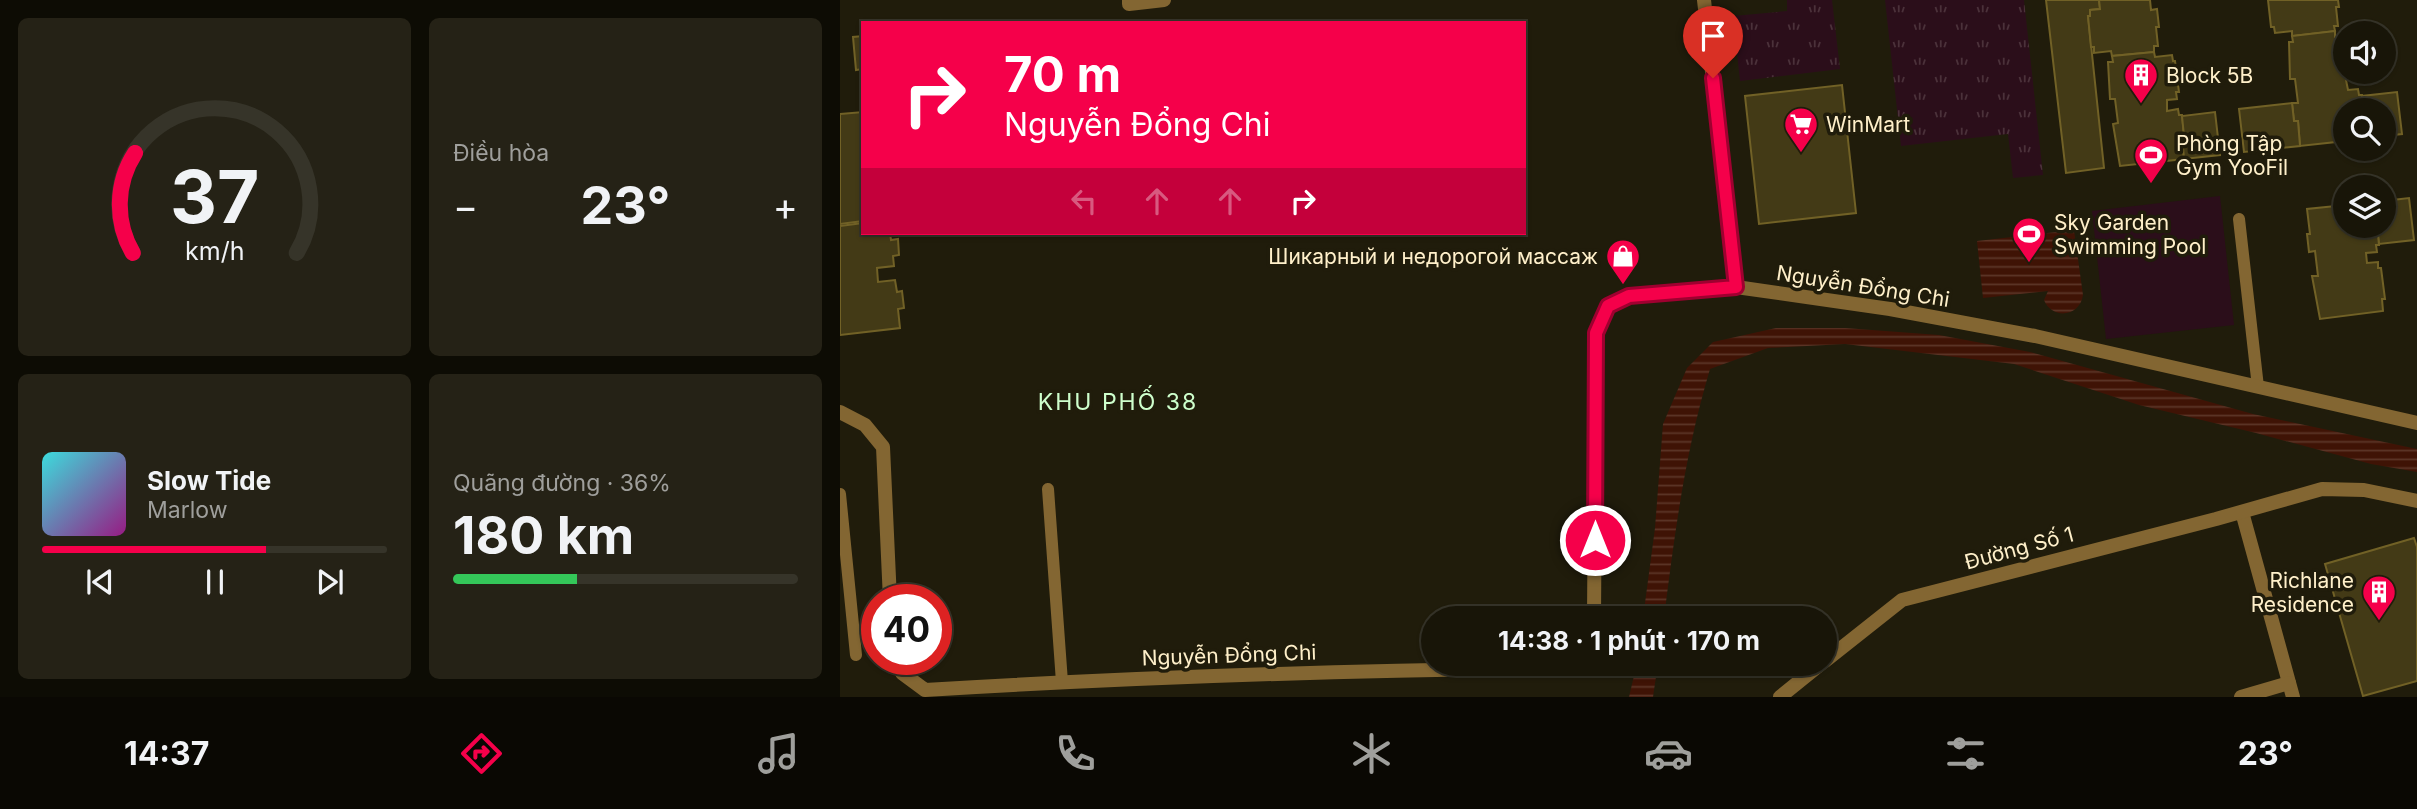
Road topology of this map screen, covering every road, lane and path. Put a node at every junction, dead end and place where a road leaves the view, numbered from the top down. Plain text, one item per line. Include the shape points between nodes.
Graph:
1 (1164, 0) edge
2 (1704, 0) edge
3 (1129, 2) edge
4 (2239, 219) dead end
5 (1736, 287) junction
6 (2258, 387) junction
7 (840, 412) edge
8 (2417, 423) edge
9 (1048, 489) dead end
10 (840, 494) edge
11 (2417, 500) edge
12 (2242, 512) junction
13 (889, 584) edge
14 (1594, 606) edge
15 (1837, 652) edge
16 (856, 655) dead end
17 (1421, 670) edge
18 (905, 675) edge
19 (1806, 676) edge
20 (1062, 682) junction
21 (2291, 690) edge
22 (1780, 697) edge
23 (2241, 697) edge

1 - 3 street
2 - 5 street
4 - 6 lane
5 - 6 street, Nguyễn Đổng Chi via 1890,309
5 - 14 street, Nguyễn Đổng Chi via 1629,296 1608,306 1596,333
6 - 8 street, Nguyễn Đổng Chi
7 - 13 street via 865,425 883,447
9 - 20 lane
10 - 16 lane
11 - 12 street, Đường Số 1 via 2364,490 2322,489
12 - 15 street, Đường Số 1 via 1902,600
12 - 21 street
17 - 20 street, Nguyễn Đổng Chi
18 - 20 street, Nguyễn Đổng Chi via 925,690
19 - 22 street, Đường Số 1
21 - 23 street

